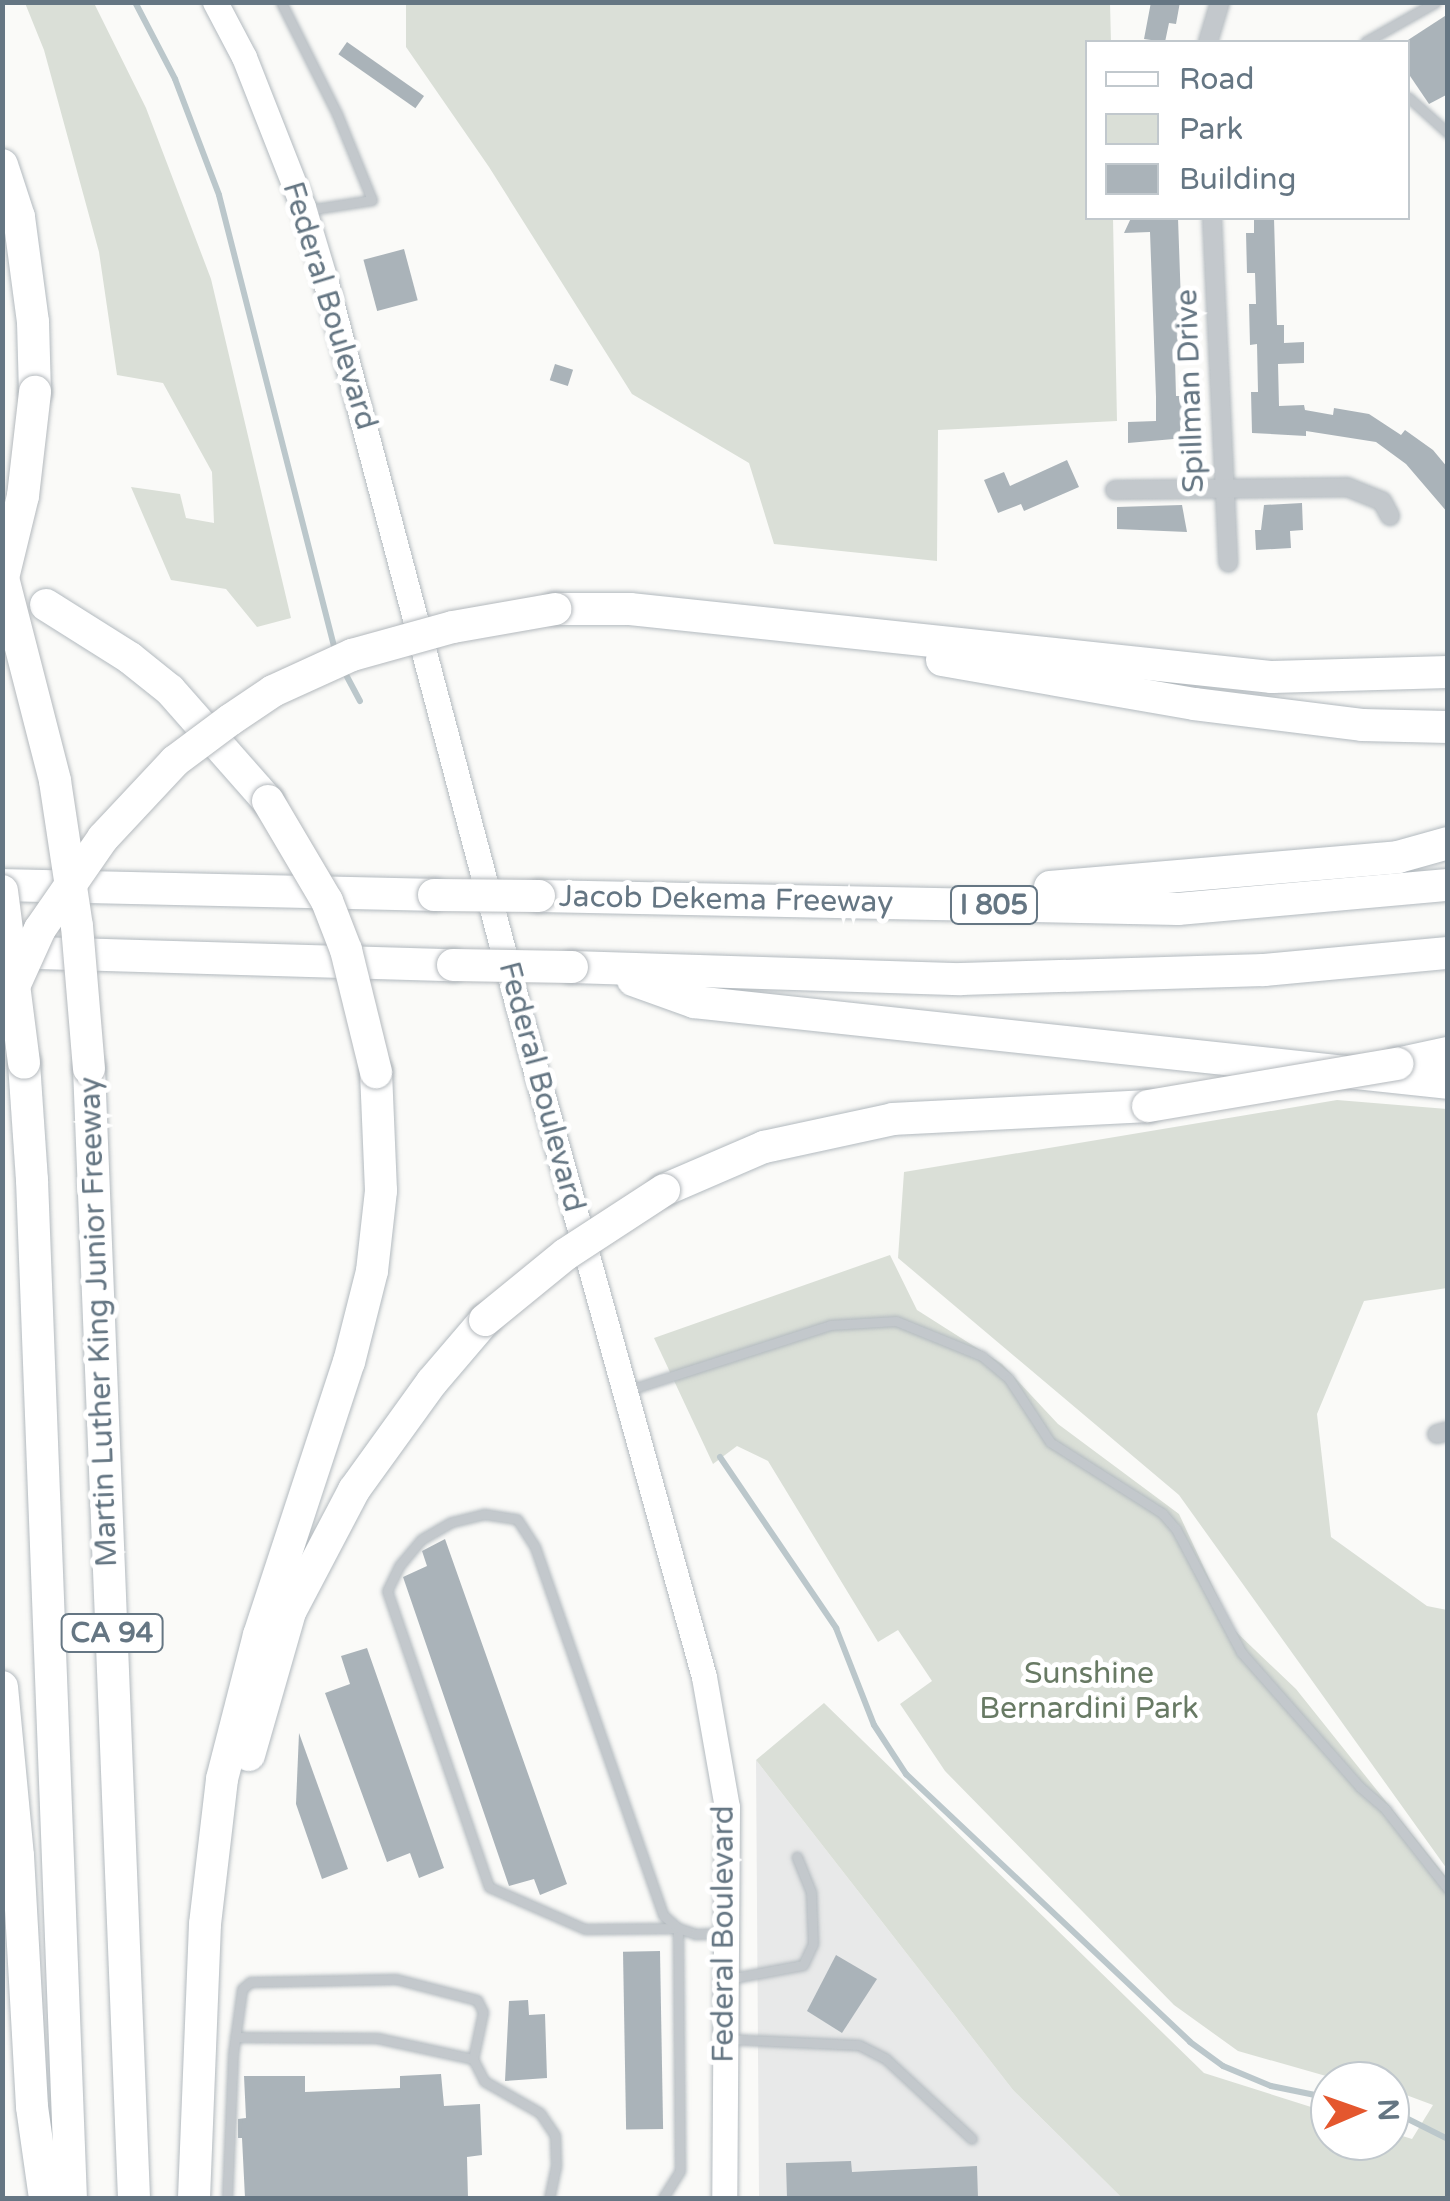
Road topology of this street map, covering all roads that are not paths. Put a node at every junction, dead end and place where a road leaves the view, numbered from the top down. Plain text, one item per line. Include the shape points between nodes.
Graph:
1 (214, 2) edge
2 (282, 2) edge
3 (1220, 2) edge
4 (1436, 2) edge
5 (1209, 40) edge
6 (1369, 40) edge
7 (1410, 99) edge
8 (1448, 133) edge
9 (2, 166) edge
10 (304, 211) junction
11 (1212, 220) edge
12 (1222, 487) junction
13 (1116, 490) dead end
14 (1390, 516) dead end
15 (1228, 563) dead end
16 (2, 574) edge
17 (2, 582) edge
18 (46, 604) dead end
19 (692, 616) junction
20 (1448, 672) edge
21 (1448, 727) edge
22 (1448, 843) edge
23 (1448, 885) edge
24 (2, 888) edge
25 (816, 902) junction
26 (2, 952) edge
27 (1448, 954) edge
28 (605, 970) junction
29 (2, 1013) edge
30 (1448, 1054) edge
31 (1448, 1082) edge
32 (623, 1391) junction
33 (2, 1687) edge
34 (2, 1730) edge
35 (12, 1783) junction
36 (798, 1858) dead end
37 (1448, 1889) edge
38 (205, 1924) junction
39 (678, 1928) junction
40 (726, 1933) junction
41 (726, 1980) junction
42 (235, 2036) junction
43 (725, 2039) junction
44 (473, 2059) junction
45 (972, 2139) dead end
46 (45, 2198) edge
47 (71, 2198) edge
48 (134, 2198) edge
49 (194, 2198) edge
50 (227, 2198) edge
51 (549, 2198) edge
52 (662, 2198) edge
53 (724, 2198) edge

1 - 10 main road, Federal Boulevard via 244,58
2 - 10 lane via 372,200
3 - 5 street
4 - 6 lane
7 - 8 lane
9 - 17 highway, bridge via 24,252 35,392 23,496
10 - 32 main road, Federal Boulevard
11 - 12 street, Spillman Drive
12 - 13 street
12 - 14 street via 1348,486 1382,500
12 - 15 street, Spillman Drive
16 - 48 highway, Martin Luther King Junior Freeway / CA 94, bridge via 55,781 89,1068
18 - 38 highway, bridge via 170,690 268,801 326,901 346,950 376,1072 382,1164 372,1271 231,1738
19 - 20 highway via 1272,677
19 - 21 highway via 1194,704 1362,725
19 - 29 highway, bridge via 555,609 352,655 285,685 175,761 102,838 40,929
22 - 25 highway via 1398,857 1191,878
23 - 25 highway, Jacob Dekema Freeway / I 805 via 1178,909
24 - 25 highway, Jacob Dekema Freeway / I 805, bridge
24 - 47 highway, Martin Luther King Junior Freeway / CA 94, bridge via 32,1180
26 - 28 highway, bridge
27 - 28 highway via 1264,970 961,978
28 - 31 highway via 694,1002
30 - 38 highway, bridge via 1148,1106 893,1119 764,1147 664,1190 566,1254 484,1320 354,1490 290,1612
32 - 37 lane via 830,1325 896,1321 982,1356 1009,1379 1050,1442 1162,1513 1241,1652 1386,1810
32 - 40 main road, Federal Boulevard via 704,1677 726,1807
33 - 35 highway
34 - 35 highway
35 - 46 highway via 32,2107
36 - 41 lane via 810,1892 813,1944 804,1965
38 - 49 highway
39 - 39 lane via 663,1915 535,1547 517,1519 484,1514 422,1539 387,1591 489,1887 585,1930
39 - 40 lane
39 - 52 lane via 680,2171
40 - 41 main road, Federal Boulevard
41 - 43 main road, Federal Boulevard
42 - 44 lane via 377,2038
42 - 44 lane via 242,1989 250,1982 396,1979 477,2000 483,2012
42 - 50 lane
43 - 45 lane via 858,2046 886,2058
43 - 53 main road, Federal Boulevard
44 - 51 lane via 484,2081 540,2113 556,2135

